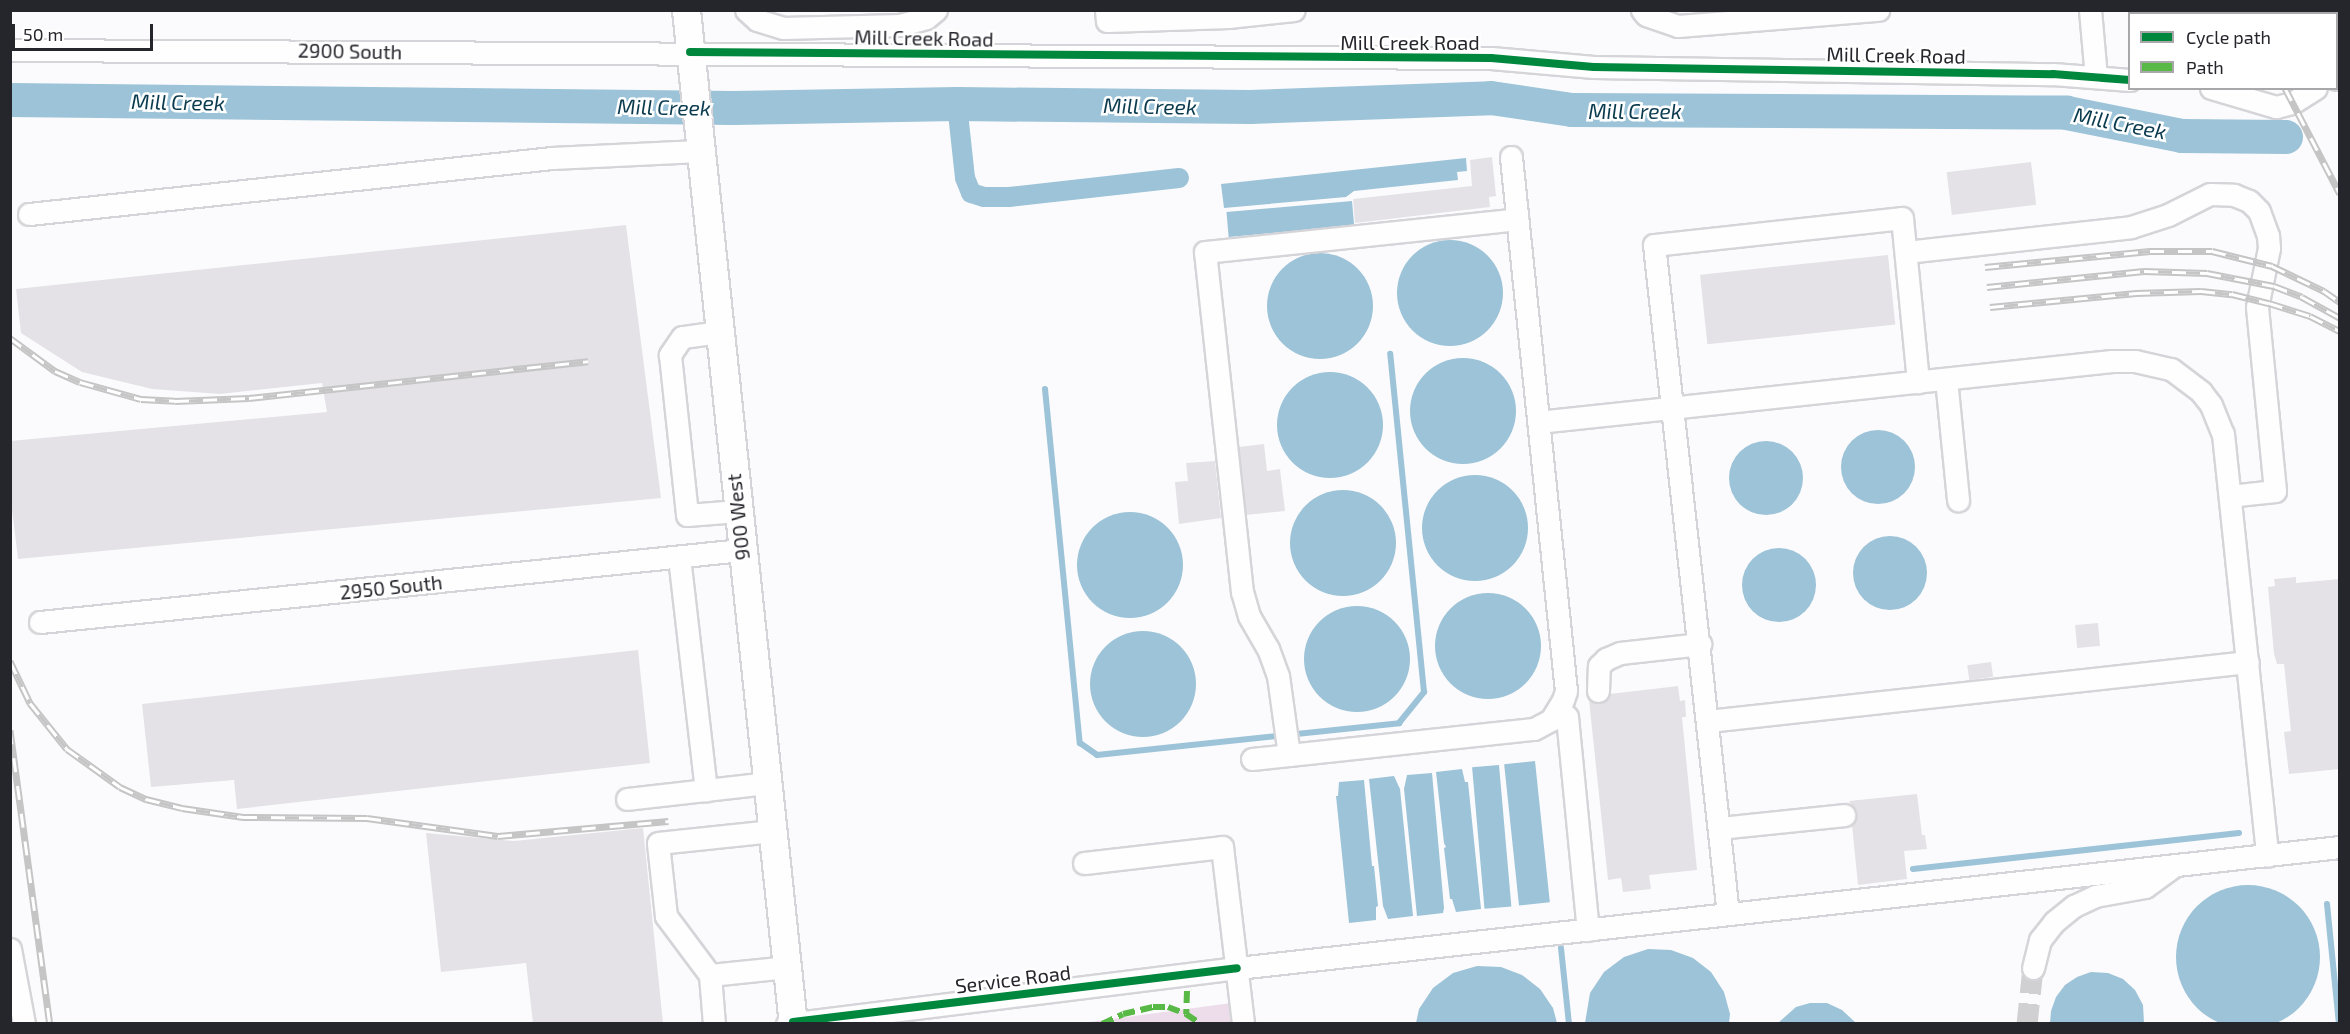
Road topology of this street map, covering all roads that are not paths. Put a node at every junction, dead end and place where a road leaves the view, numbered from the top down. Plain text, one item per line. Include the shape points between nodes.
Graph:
1 (686, 10) edge
2 (746, 10) edge
3 (936, 10) edge
4 (1106, 10) edge
5 (1294, 10) edge
6 (1642, 10) edge
7 (1878, 10) edge
8 (2090, 10) edge
9 (10, 50) edge
10 (690, 51) junction
11 (2096, 77) junction
12 (2128, 80) edge
13 (2313, 90) edge
14 (2234, 92) edge
15 (698, 138) junction
16 (1511, 157) dead end
17 (29, 214) dead end
18 (1517, 219) junction
19 (1906, 252) junction
20 (719, 332) junction
21 (1946, 379) junction
22 (1918, 382) junction
23 (1673, 409) junction
24 (1538, 422) junction
25 (2230, 496) junction
26 (1958, 500) dead end
27 (738, 511) junction
28 (742, 550) junction
29 (679, 556) junction
30 (40, 622) dead end
31 (1700, 645) junction
32 (2248, 662) junction
33 (1598, 691) dead end
34 (1559, 709) junction
35 (1708, 722) junction
36 (1287, 742) junction
37 (1252, 759) dead end
38 (767, 783) junction
39 (706, 790) junction
40 (627, 799) dead end
41 (1844, 816) dead end
42 (1719, 828) junction
43 (772, 831) junction
44 (2340, 847) edge
45 (2267, 856) junction
46 (1084, 863) dead end
47 (2175, 866) junction
48 (1728, 914) junction
49 (1588, 930) junction
50 (10, 949) edge
51 (787, 967) junction
52 (1237, 968) junction
53 (2033, 968) tunnel mouth
54 (710, 975) junction
55 (24, 1023) edge
56 (714, 1023) edge
57 (791, 1023) edge
58 (1243, 1023) edge

1 - 10 main road, 900 West
2 - 3 street via 772,26 900,25 927,18
4 - 5 street via 1107,21 1229,17
6 - 7 street via 1678,26
8 - 11 street
9 - 10 street, 2900 South
10 - 11 street, Mill Creek Road via 1491,58 1594,67
10 - 15 main road, 900 West
11 - 12 street, Mill Creek Road
13 - 14 street via 2292,103 2276,107
15 - 17 street via 552,158
15 - 20 main road, 900 West
16 - 18 street
18 - 24 street
18 - 36 street via 1205,252 1242,592 1249,616 1276,669
19 - 22 street
19 - 23 street via 1902,218 1653,245
19 - 25 street via 2132,227 2210,194 2223,193 2248,201 2259,211 2268,236 2257,307 2275,492
20 - 27 main road, 900 West
20 - 27 street via 682,337 670,355 687,515
21 - 22 street
21 - 25 street via 2112,361 2135,361 2171,369 2200,392 2217,416 2223,434
21 - 26 street
22 - 23 street
23 - 24 street
23 - 31 street
24 - 34 street via 1566,691
25 - 32 street
27 - 28 main road, 900 West
28 - 29 street, 2950 South
28 - 38 main road, 900 West
29 - 30 street, 2950 South
29 - 39 street
31 - 33 street via 1620,652 1599,666
31 - 35 street
32 - 35 street
32 - 45 street
34 - 36 street via 1551,720 1534,729
34 - 49 street via 1568,717
35 - 42 street
36 - 37 street
38 - 39 street
38 - 43 main road, 900 West
39 - 40 street
41 - 42 street
42 - 48 street
43 - 51 main road, 900 West
43 - 54 street via 657,843 666,916
44 - 45 street, Service Road
45 - 47 street, Service Road
46 - 52 street via 1222,848
47 - 48 street, Service Road
47 - 53 street via 2145,886 2095,896 2074,906 2040,940
48 - 49 street, Service Road
49 - 52 street, Service Road
50 - 55 street
51 - 54 street
51 - 57 main road, 900 West
52 - 57 street, Service Road
52 - 58 street
54 - 56 street

